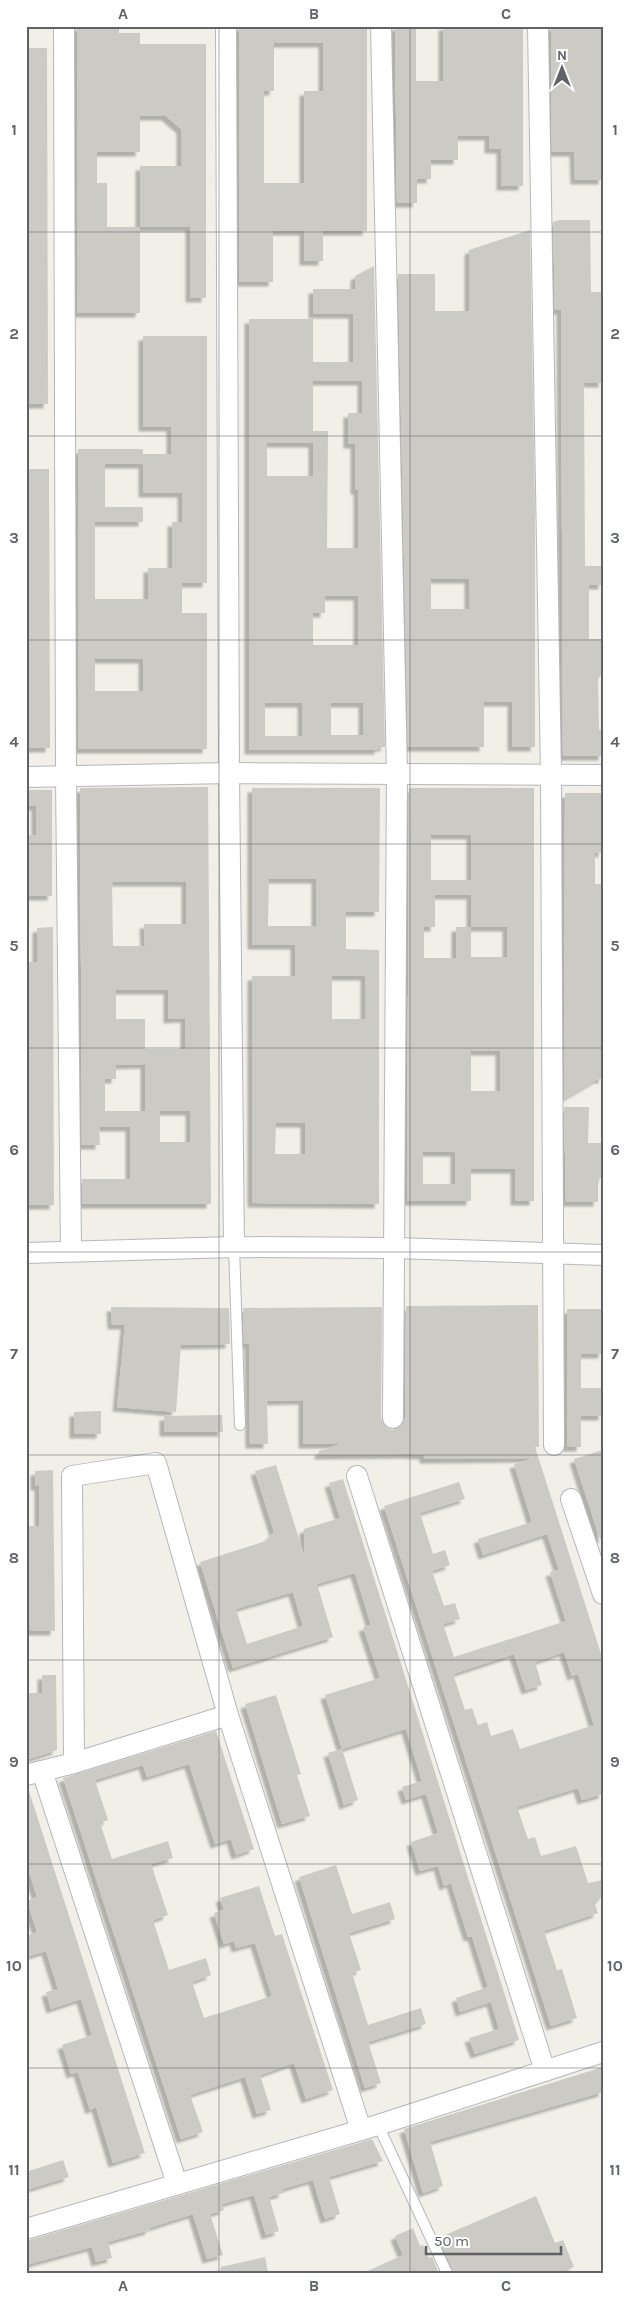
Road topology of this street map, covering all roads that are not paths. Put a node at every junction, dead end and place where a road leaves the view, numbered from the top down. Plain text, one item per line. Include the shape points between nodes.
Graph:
1 (64, 26) edge
2 (226, 26) edge
3 (381, 26) edge
4 (538, 26) edge
5 (229, 774) junction
6 (397, 774) junction
7 (551, 774) junction
8 (603, 775) edge
9 (26, 777) edge
10 (66, 777) junction
11 (234, 1247) junction
12 (396, 1248) junction
13 (71, 1250) junction
14 (552, 1252) junction
15 (26, 1253) edge
16 (603, 1255) edge
17 (393, 1418) dead end
18 (240, 1425) dead end
19 (554, 1445) dead end
20 (357, 1476) dead end
21 (571, 1499) dead end
22 (603, 1594) edge
23 (228, 1715) junction
24 (74, 1763) junction
25 (34, 1773) edge
26 (603, 2052) edge
27 (545, 2071) junction
28 (370, 2127) junction
29 (177, 2184) junction
30 (26, 2229) edge
31 (447, 2273) edge

1 - 10 street
2 - 5 street
3 - 6 street
4 - 7 street
5 - 6 street
5 - 10 street
5 - 11 street
6 - 7 street
6 - 12 street
7 - 8 street
7 - 14 street
9 - 10 street
10 - 13 street
11 - 12 street
11 - 13 street
11 - 18 lane
12 - 14 street
12 - 17 street
13 - 15 street
14 - 16 street
14 - 19 street
20 - 27 street
21 - 22 street
23 - 24 street
23 - 24 street via 156,1463 72,1476
23 - 28 street
24 - 25 street
25 - 29 street
26 - 27 street
27 - 28 street
28 - 29 street
28 - 31 lane
29 - 30 street

